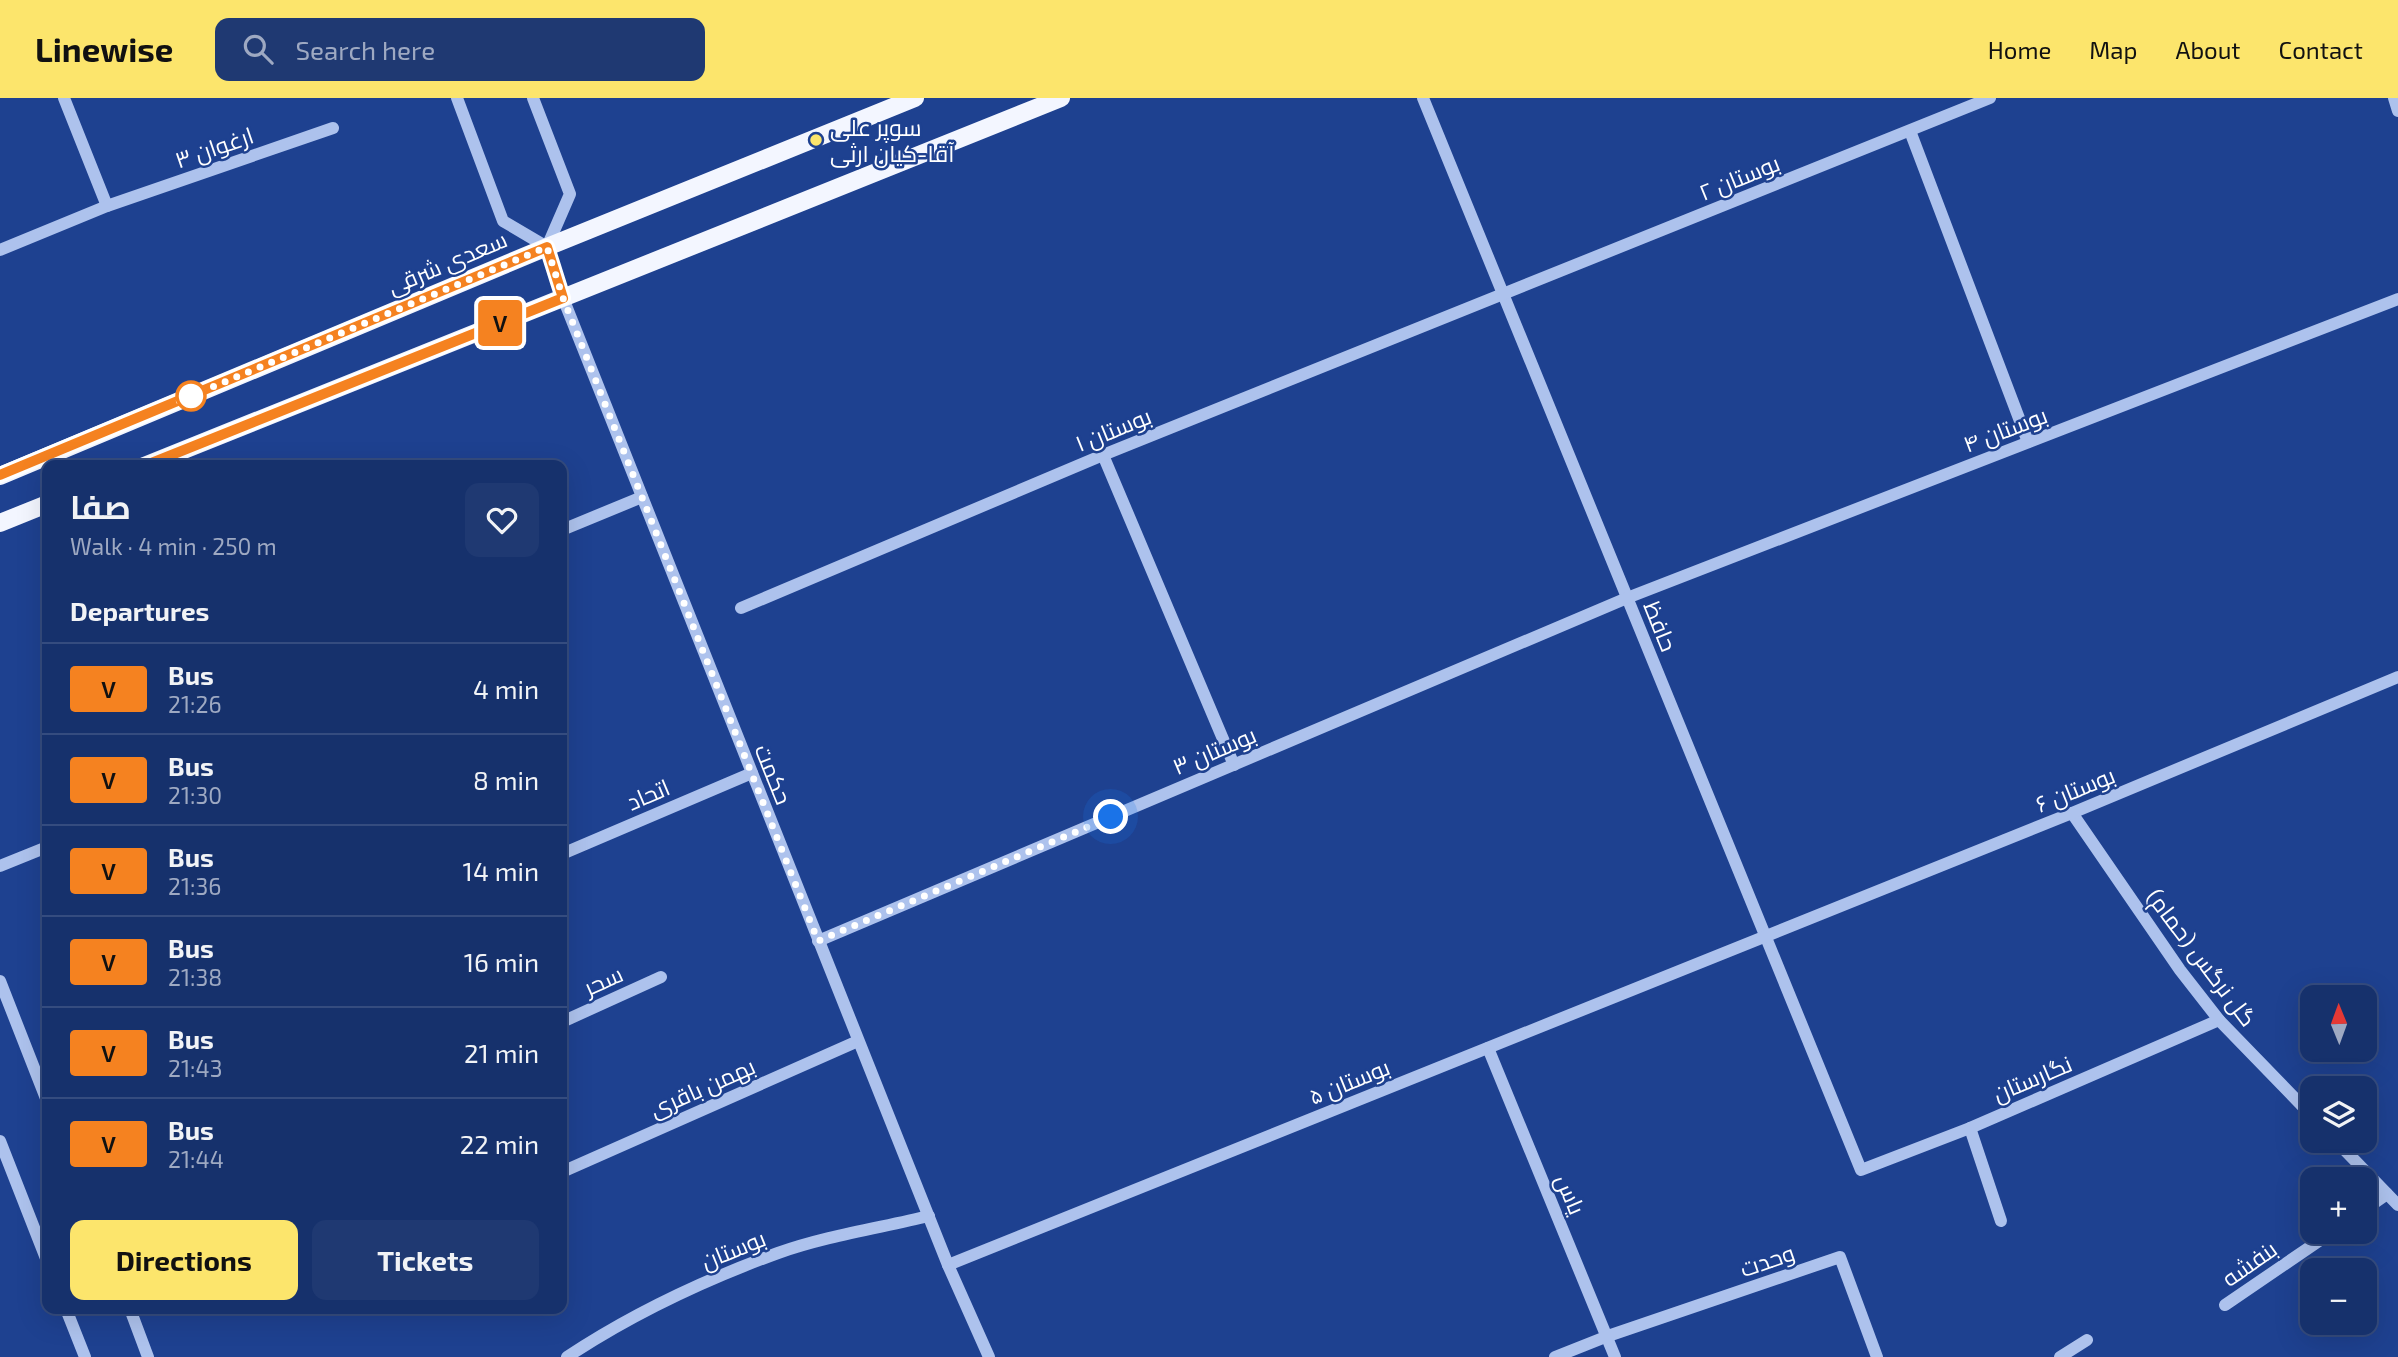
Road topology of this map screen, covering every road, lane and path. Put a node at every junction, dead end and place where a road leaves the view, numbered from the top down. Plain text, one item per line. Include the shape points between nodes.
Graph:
1 (64, 98) edge
2 (457, 98) edge
3 (533, 98) edge
4 (915, 98) edge
5 (1061, 98) edge
6 (1423, 98) edge
7 (1990, 98) edge
8 (2394, 98) edge
9 (2398, 111) edge
10 (334, 128) dead end
11 (1910, 131) junction
12 (107, 206) junction
13 (547, 247) junction
14 (0, 250) edge
15 (1503, 294) junction
16 (563, 298) junction
17 (2398, 299) edge
18 (2028, 442) junction
19 (1103, 455) junction
20 (159, 460) edge
21 (0, 475) edge
22 (642, 497) junction
23 (42, 506) edge
24 (0, 523) edge
25 (567, 528) edge
26 (1627, 597) junction
27 (741, 608) dead end
28 (2398, 677) edge
29 (1234, 765) junction
30 (752, 773) junction
31 (2072, 813) junction
32 (42, 849) edge
33 (567, 852) edge
34 (0, 866) edge
35 (1766, 936) junction
36 (818, 941) junction
37 (661, 977) dead end
38 (0, 981) edge
39 (567, 1020) edge
40 (2218, 1020) junction
41 (858, 1041) junction
42 (1488, 1048) junction
43 (42, 1088) edge
44 (2300, 1104) edge
45 (1970, 1128) junction
46 (0, 1141) edge
47 (2348, 1153) edge
48 (567, 1170) edge
49 (1861, 1170) joint
50 (2387, 1194) junction
51 (2377, 1201) edge
52 (2398, 1205) edge
53 (929, 1216) junction
54 (2001, 1221) dead end
55 (2314, 1244) edge
56 (42, 1248) edge
57 (947, 1265) junction
58 (2225, 1305) dead end
59 (68, 1314) edge
60 (132, 1314) edge
61 (1608, 1336) junction
62 (2087, 1340) dead end
63 (85, 1357) edge
64 (148, 1357) edge
65 (567, 1357) edge
66 (989, 1357) edge
67 (1556, 1357) edge
68 (1615, 1357) edge
69 (1876, 1357) edge
70 (2060, 1357) edge

1 - 12 street
2 - 13 street via 503,221
3 - 13 street via 570,194
4 - 13 main road, سعدی شرقی
5 - 16 main road
6 - 15 street, حافظ
7 - 11 street, بوستان ۲
8 - 9 street
10 - 12 street, ارغوان ۳
11 - 15 street, بوستان ۲
11 - 18 street
12 - 14 street, ارغوان ۳
13 - 16 street, حکمت
13 - 21 main road, سعدی شرقی
15 - 19 street, بوستان ۱
15 - 26 street, حافظ
16 - 20 main road
16 - 22 street, حکمت
17 - 18 street, بوستان ۴
18 - 26 street, بوستان ۴
19 - 27 street, بوستان ۱
19 - 29 street
22 - 25 street
22 - 30 street, حکمت
23 - 24 main road
26 - 29 street, بوستان ۳
26 - 35 street, حافظ
28 - 31 street, بوستان ۶
29 - 36 street, بوستان ۳
30 - 33 street, اتحاد
30 - 36 street, حکمت
31 - 35 street, بوستان ۶
31 - 40 street, گل نرگس (حمام)
32 - 34 street
35 - 42 street, بوستان ۵
35 - 49 street, حافظ
36 - 41 street, حکمت
37 - 39 street, سحر
38 - 43 street
40 - 44 street, گل نرگس (حمام)
40 - 45 street, نگارستان
41 - 48 street, بهمن باقری
41 - 53 street, حکمت
42 - 57 street, بوستان ۵
42 - 61 street, یاس
45 - 49 street, نگارستان
45 - 54 street
46 - 56 street
47 - 50 street
50 - 51 street
50 - 52 street
53 - 57 street, حکمت
53 - 65 street, بوستان via 780,1252 611,1328
55 - 58 street, بنفشه
57 - 66 street, حکمت
59 - 63 street
60 - 64 street
61 - 67 street
61 - 68 street, یاس
61 - 69 street, وحدت via 1839,1257
62 - 70 street

